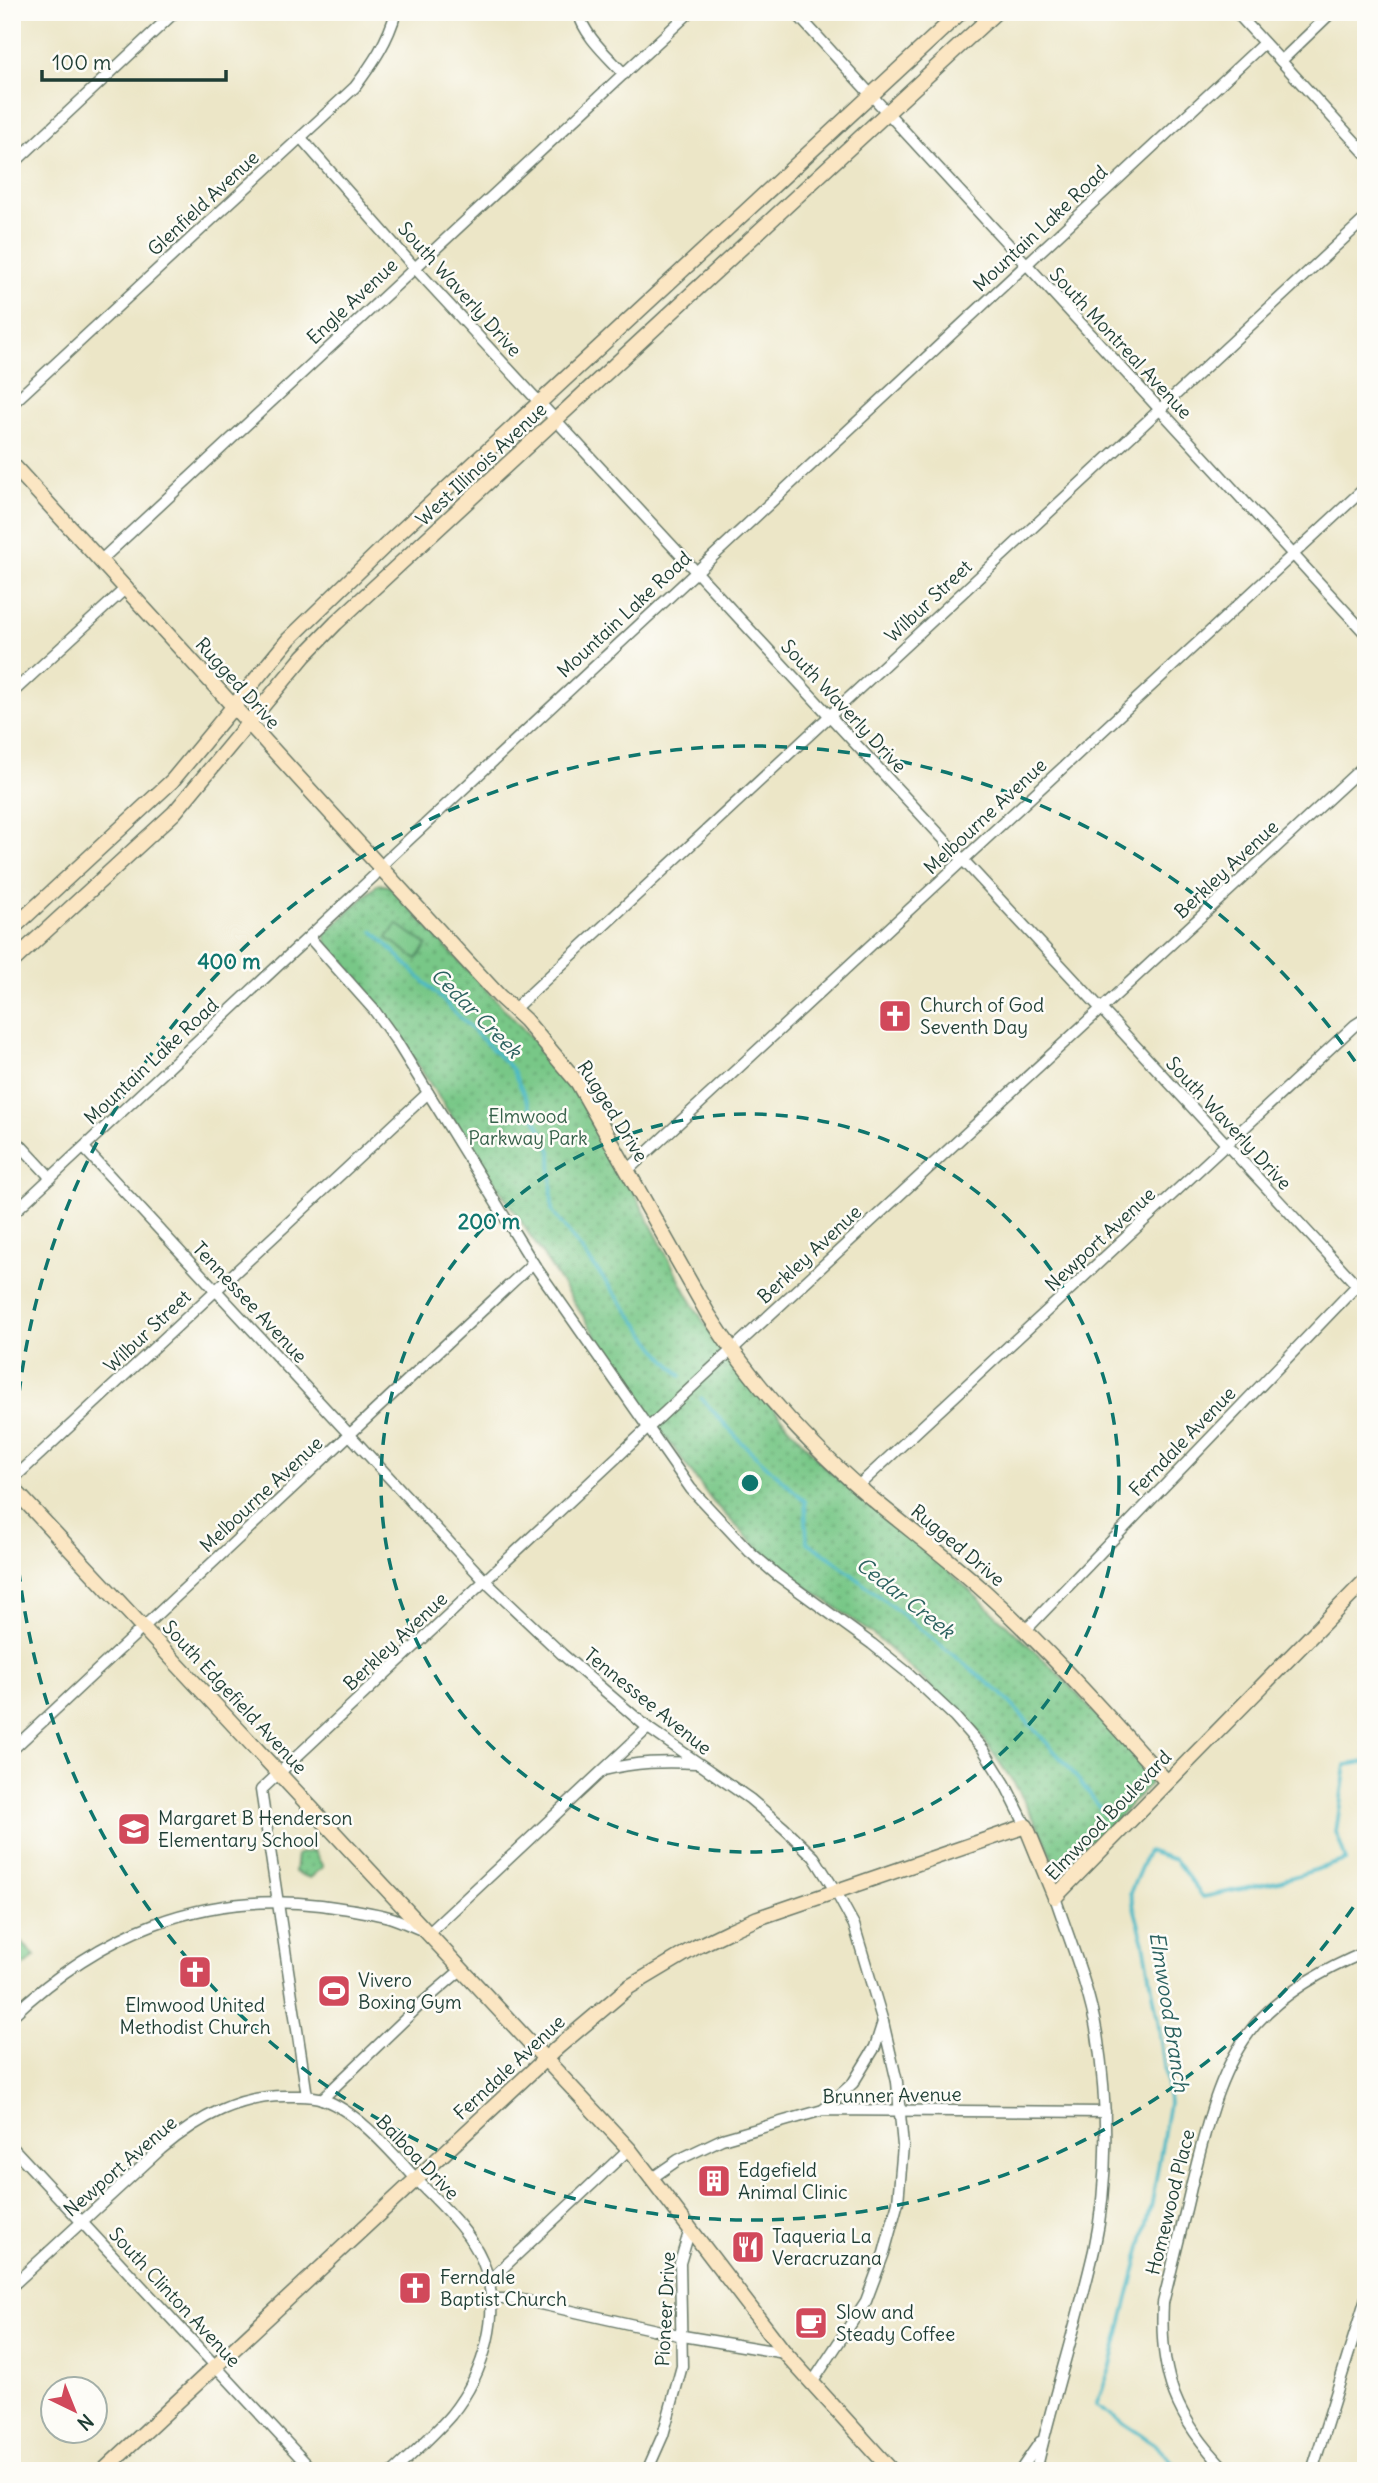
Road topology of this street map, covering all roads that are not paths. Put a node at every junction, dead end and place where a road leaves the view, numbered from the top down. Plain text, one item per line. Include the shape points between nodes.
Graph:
1 (175, 12) edge
2 (396, 12) edge
3 (578, 12) edge
4 (690, 12) edge
5 (795, 12) edge
6 (961, 12) edge
7 (996, 12) edge
8 (1236, 12) edge
9 (1332, 12) edge
10 (1264, 43) junction
11 (1281, 61) junction
12 (624, 74) junction
13 (872, 94) junction
14 (888, 112) junction
15 (300, 138) junction
16 (1366, 154) edge
17 (12, 165) edge
18 (1366, 218) edge
19 (705, 249) junction
20 (1026, 265) junction
21 (414, 267) junction
22 (722, 267) junction
23 (540, 402) junction
24 (12, 404) edge
25 (1158, 410) junction
26 (557, 420) junction
27 (12, 464) edge
28 (1366, 488) edge
29 (388, 543) junction
30 (1294, 554) junction
31 (101, 560) junction
32 (403, 561) junction
33 (696, 571) junction
34 (127, 587) junction
35 (1366, 634) edge
36 (12, 694) edge
37 (234, 705) junction
38 (831, 716) junction
39 (249, 724) junction
40 (1366, 764) edge
41 (963, 860) junction
42 (381, 868) junction
43 (75, 871) junction
44 (92, 888) junction
45 (12, 929) edge
46 (309, 937) junction
47 (12, 962) edge
48 (514, 1009) junction
49 (1100, 1009) junction
50 (1366, 1018) edge
51 (428, 1093) junction
52 (12, 1136) edge
53 (1225, 1146) junction
54 (84, 1148) junction
55 (628, 1170) junction
56 (51, 1178) junction
57 (12, 1214) edge
58 (533, 1263) junction
59 (1366, 1276) edge
60 (216, 1291) junction
61 (1362, 1291) edge
62 (732, 1350) junction
63 (648, 1428) junction
64 (349, 1435) junction
65 (12, 1480) edge
66 (858, 1486) junction
67 (12, 1487) edge
68 (1366, 1580) edge
69 (485, 1581) junction
70 (144, 1627) junction
71 (1025, 1631) junction
72 (648, 1728) junction
73 (12, 1750) edge
74 (696, 1763) junction
75 (602, 1770) junction
76 (279, 1773) junction
77 (1167, 1782) junction
78 (1026, 1826) junction
79 (836, 1892) junction
80 (1055, 1897) junction
81 (279, 1901) junction
82 (429, 1933) junction
83 (1366, 1952) edge
84 (462, 1969) junction
85 (12, 2016) edge
86 (883, 2022) junction
87 (546, 2058) junction
88 (307, 2096) junction
89 (322, 2099) junction
90 (823, 2110) junction
91 (900, 2110) junction
92 (1105, 2112) junction
93 (12, 2147) edge
94 (629, 2149) junction
95 (652, 2178) junction
96 (417, 2179) junction
97 (81, 2222) junction
98 (691, 2229) junction
99 (489, 2281) junction
100 (12, 2286) edge
101 (1366, 2298) edge
102 (491, 2300) junction
103 (683, 2336) junction
104 (785, 2353) junction
105 (215, 2366) junction
106 (812, 2383) junction
107 (1044, 2437) junction
108 (103, 2471) edge
109 (313, 2471) edge
110 (394, 2471) edge
111 (646, 2471) edge
112 (892, 2471) edge
113 (1020, 2471) edge
114 (1036, 2471) edge
115 (1227, 2471) edge
116 (1312, 2471) edge

1 - 17 street
2 - 15 street, Glenfield Avenue via 390,35 374,62
3 - 12 street via 581,24
4 - 12 street, Engle Avenue
5 - 13 street, South Montreal Avenue
6 - 13 street, West Illinois Avenue
7 - 14 street, West Illinois Avenue
8 - 10 street
9 - 11 street
10 - 11 street
10 - 20 street, Mountain Lake Road
11 - 16 street
12 - 21 street, Engle Avenue
13 - 14 street, South Montreal Avenue
13 - 19 street, West Illinois Avenue
14 - 20 street, South Montreal Avenue
14 - 22 street, West Illinois Avenue
15 - 21 street, South Waverly Drive
15 - 24 street, Glenfield Avenue
18 - 25 street, Wilbur Street
19 - 22 street
19 - 23 street, West Illinois Avenue
20 - 25 street, South Montreal Avenue
20 - 33 street, Mountain Lake Road
21 - 23 street, South Waverly Drive
21 - 31 street, Engle Avenue
22 - 26 street, West Illinois Avenue
23 - 26 street, South Waverly Drive
23 - 29 street, West Illinois Avenue
25 - 30 street, South Montreal Avenue
25 - 38 street, Wilbur Street
26 - 32 street, West Illinois Avenue
26 - 33 street, South Waverly Drive
27 - 31 street, Rugged Drive
28 - 30 street, Melbourne Avenue
29 - 32 street
29 - 37 street, West Illinois Avenue via 289,639
30 - 35 street, South Montreal Avenue
30 - 41 street, Melbourne Avenue
31 - 34 street, Rugged Drive
32 - 39 street, West Illinois Avenue via 304,656
33 - 38 street, South Waverly Drive
33 - 42 street, Mountain Lake Road
34 - 36 street
34 - 37 street, Rugged Drive
37 - 39 street, Rugged Drive
37 - 43 street, West Illinois Avenue via 172,781
38 - 41 street, South Waverly Drive
38 - 48 street, Wilbur Street
39 - 42 street, Rugged Drive
39 - 44 street, West Illinois Avenue via 174,813
40 - 49 street, Berkley Avenue
41 - 49 street, South Waverly Drive
41 - 55 street, Melbourne Avenue
42 - 46 street, Mountain Lake Road
42 - 48 street, Rugged Drive
43 - 44 street
43 - 45 street, West Illinois Avenue
44 - 47 street, West Illinois Avenue
46 - 51 street via 374,1010
46 - 54 street, Mountain Lake Road
48 - 55 street, Rugged Drive via 578,1083
49 - 53 street, South Waverly Drive
49 - 62 street, Berkley Avenue
50 - 53 street, Newport Avenue
51 - 58 street
51 - 60 street, Wilbur Street
52 - 56 street
53 - 61 street, South Waverly Drive
53 - 66 street, Newport Avenue
54 - 56 street, Mountain Lake Road
54 - 60 street, Tennessee Avenue
55 - 62 street, Rugged Drive
56 - 57 street, Mountain Lake Road
58 - 63 street
58 - 64 street, Melbourne Avenue
59 - 61 street, Ferndale Avenue
60 - 64 street, Tennessee Avenue
60 - 65 street, Wilbur Street
61 - 71 street, Ferndale Avenue
62 - 63 street, Berkley Avenue
62 - 66 street, Rugged Drive via 793,1422
63 - 69 street, Berkley Avenue
63 - 78 street via 691,1489 750,1552 872,1644 954,1716 990,1761
64 - 69 street, Tennessee Avenue
64 - 70 street, Melbourne Avenue
66 - 71 street, Rugged Drive via 944,1555
67 - 70 street, South Edgefield Avenue
68 - 77 street, Elmwood Boulevard
69 - 72 street, Tennessee Avenue
69 - 76 street, Berkley Avenue
70 - 73 street, Melbourne Avenue
70 - 76 street, South Edgefield Avenue
71 - 77 street, Rugged Drive
72 - 74 street, Tennessee Avenue
72 - 75 street
74 - 75 street via 647,1761
74 - 79 street, Tennessee Avenue via 750,1798 784,1828 814,1857
75 - 82 street
76 - 81 street via 261,1790
76 - 82 street, South Edgefield Avenue
77 - 80 street, Elmwood Boulevard
78 - 79 street, Ferndale Avenue
78 - 80 street
79 - 86 street, Tennessee Avenue via 854,1925
79 - 87 street, Ferndale Avenue via 729,1931 658,1968
80 - 92 street, Elmwood Boulevard via 1096,2031
81 - 82 street, South Edgefield Avenue via 389,1917
81 - 85 street via 213,1906 166,1918 121,1937 81,1960
81 - 88 street
82 - 84 street, South Edgefield Avenue
83 - 115 street, Homewood Place via 1285,1996 1255,2026 1232,2059 1209,2113 1163,2303 1161,2335 1174,2399 1189,2426
84 - 87 street, South Edgefield Avenue
84 - 89 street
86 - 90 street via 875,2047 853,2083
86 - 91 street, Tennessee Avenue
87 - 94 street, South Edgefield Avenue
87 - 96 street, Ferndale Avenue
88 - 89 street, Balboa Drive
88 - 97 street, Newport Avenue via 272,2095 215,2111 182,2132
89 - 96 street, Balboa Drive via 370,2131
90 - 91 street, Brunner Avenue
90 - 95 street, Brunner Avenue via 722,2139
91 - 92 street, Brunner Avenue
91 - 106 street, Tennessee Avenue via 903,2146 898,2202 884,2253 866,2301
92 - 107 street, Elmwood Boulevard via 1103,2181 1094,2249
93 - 97 street, South Clinton Avenue
94 - 95 street, South Edgefield Avenue
94 - 99 street
95 - 98 street, South Edgefield Avenue
96 - 99 street, Balboa Drive via 468,2237
96 - 105 street, Ferndale Avenue
97 - 100 street, Newport Avenue
97 - 105 street, South Clinton Avenue
98 - 103 street, Pioneer Drive via 680,2263
98 - 104 street, South Edgefield Avenue
99 - 102 street, Balboa Drive
101 - 116 street
102 - 103 street via 518,2299
102 - 110 street via 489,2328 474,2380 452,2413
103 - 104 street
103 - 111 street, Pioneer Drive via 682,2366 663,2435
104 - 106 street, South Edgefield Avenue
105 - 108 street, Ferndale Avenue
105 - 109 street, South Clinton Avenue
106 - 112 street, South Edgefield Avenue
107 - 113 street
107 - 114 street, Elmwood Boulevard

